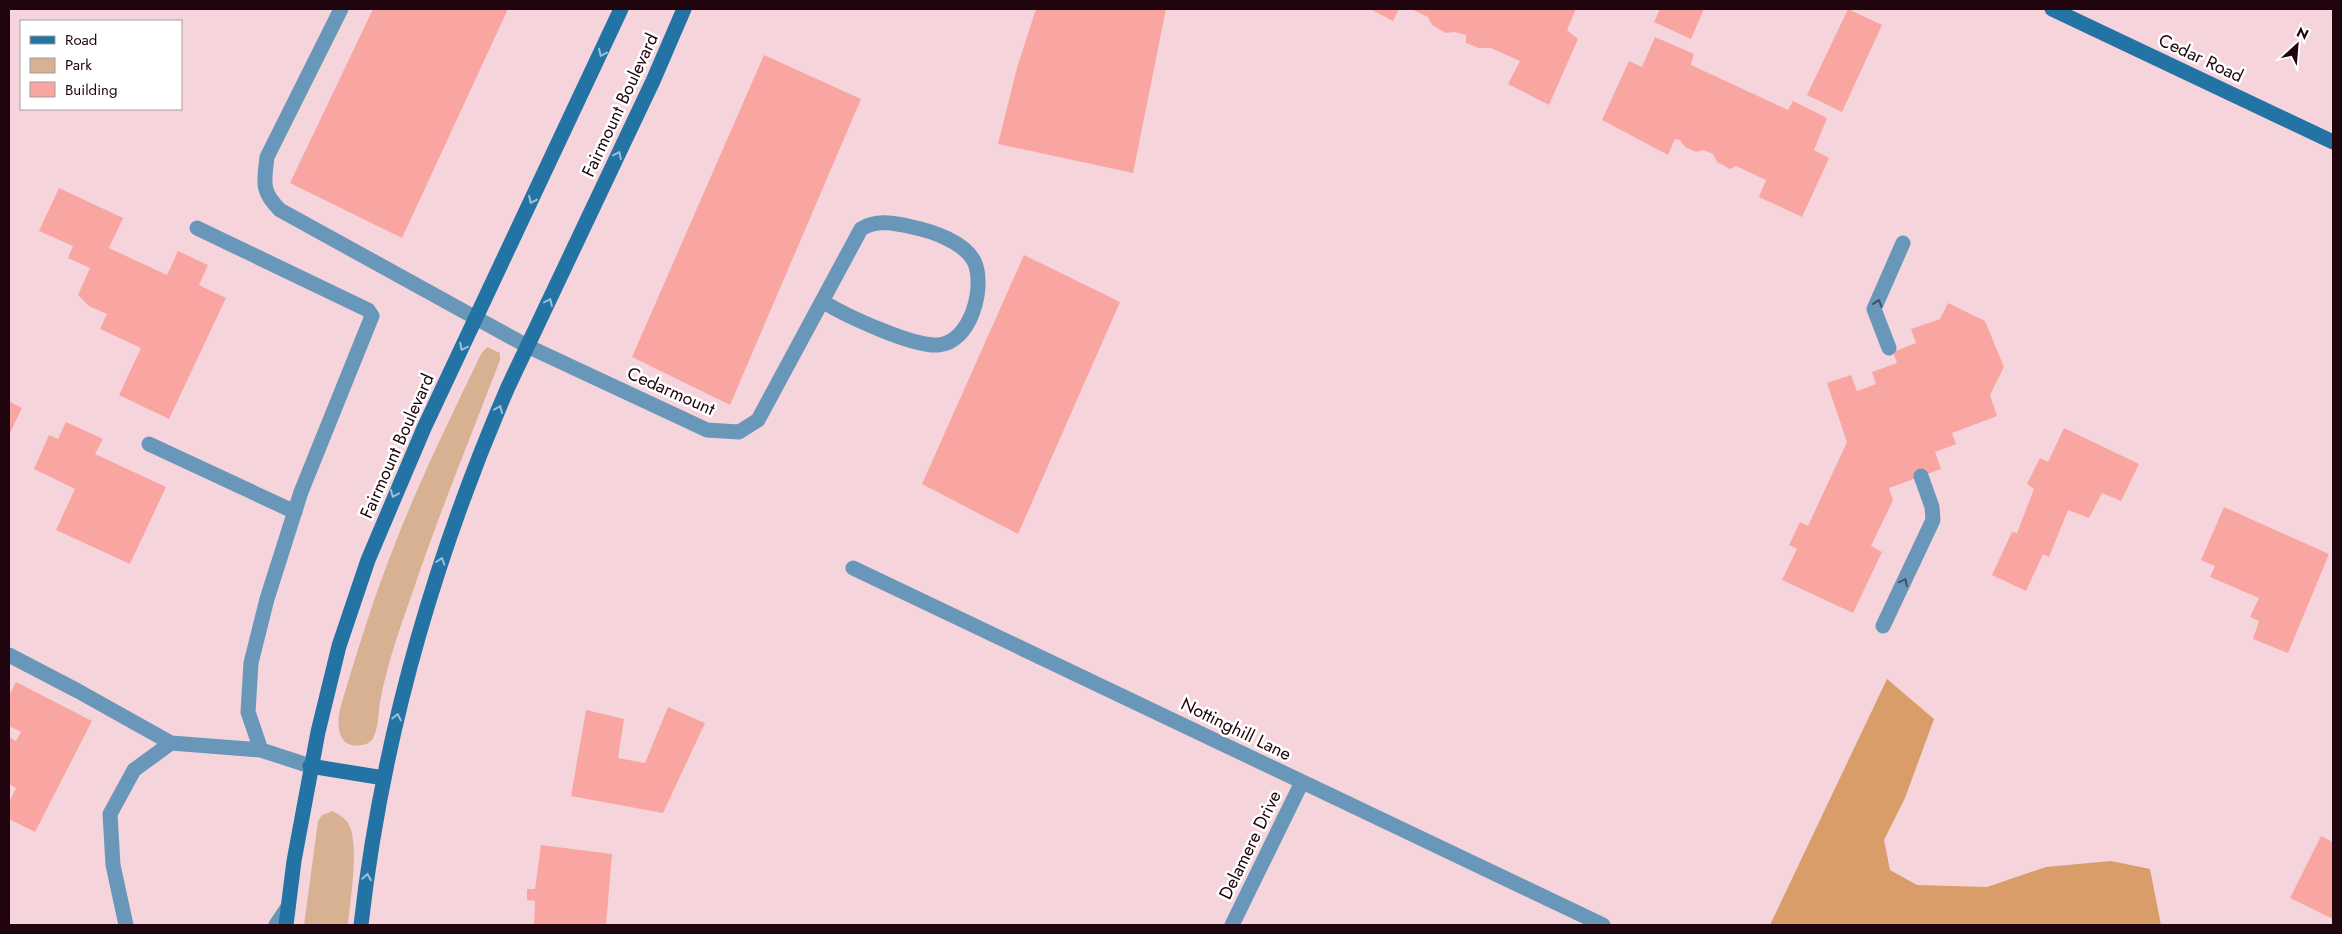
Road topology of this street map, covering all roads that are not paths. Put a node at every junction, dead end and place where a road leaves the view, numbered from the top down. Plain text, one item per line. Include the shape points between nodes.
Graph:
1 (341, 9) edge
2 (621, 9) edge
3 (684, 9) edge
4 (2052, 9) edge
5 (2333, 142) edge
6 (197, 228) dead end
7 (1903, 243) dead end
8 (822, 301) junction
9 (476, 318) junction
10 (527, 346) junction
11 (1889, 348) dead end
12 (149, 444) dead end
13 (1921, 476) dead end
14 (295, 512) junction
15 (853, 568) dead end
16 (1883, 626) dead end
17 (9, 655) edge
18 (171, 743) junction
19 (261, 750) junction
20 (310, 766) junction
21 (384, 778) junction
22 (1302, 782) junction
23 (288, 907) junction
24 (126, 925) edge
25 (276, 925) edge
26 (286, 925) edge
27 (361, 925) edge
28 (1232, 925) edge
29 (1603, 925) edge

1 - 9 street, Cedarmount via 267,157 264,180 267,197 280,210
2 -> 9 main road, Fairmount Boulevard
10 -> 3 main road, Fairmount Boulevard
4 - 5 main road, Cedar Road
6 - 14 street via 368,310 372,316
11 -> 7 street via 1874,309
8 - 8 street, Cedarmount via 861,229 870,223 907,226 940,234 973,260 979,278 971,319 962,332 939,345 907,341
8 - 10 street, Cedarmount via 758,420 739,432 707,430
9 - 10 street, Cedarmount
9 -> 20 main road, Fairmount Boulevard via 408,463 368,560 340,646
21 -> 10 main road, Fairmount Boulevard via 415,648 449,539 488,434
12 - 14 street
16 -> 13 street via 1933,520
14 - 19 street via 267,599 251,663 248,712
15 - 22 street, Nottinghill Lane
17 - 18 street
18 - 19 street
18 - 24 street via 134,770 110,814 113,865
19 - 20 street
20 - 21 main road
20 - 23 main road, Fairmount Boulevard
27 -> 21 main road, Fairmount Boulevard
22 - 28 street, Delamere Drive
22 - 29 street, Nottinghill Lane
23 - 25 street
23 - 26 main road, Fairmount Boulevard

